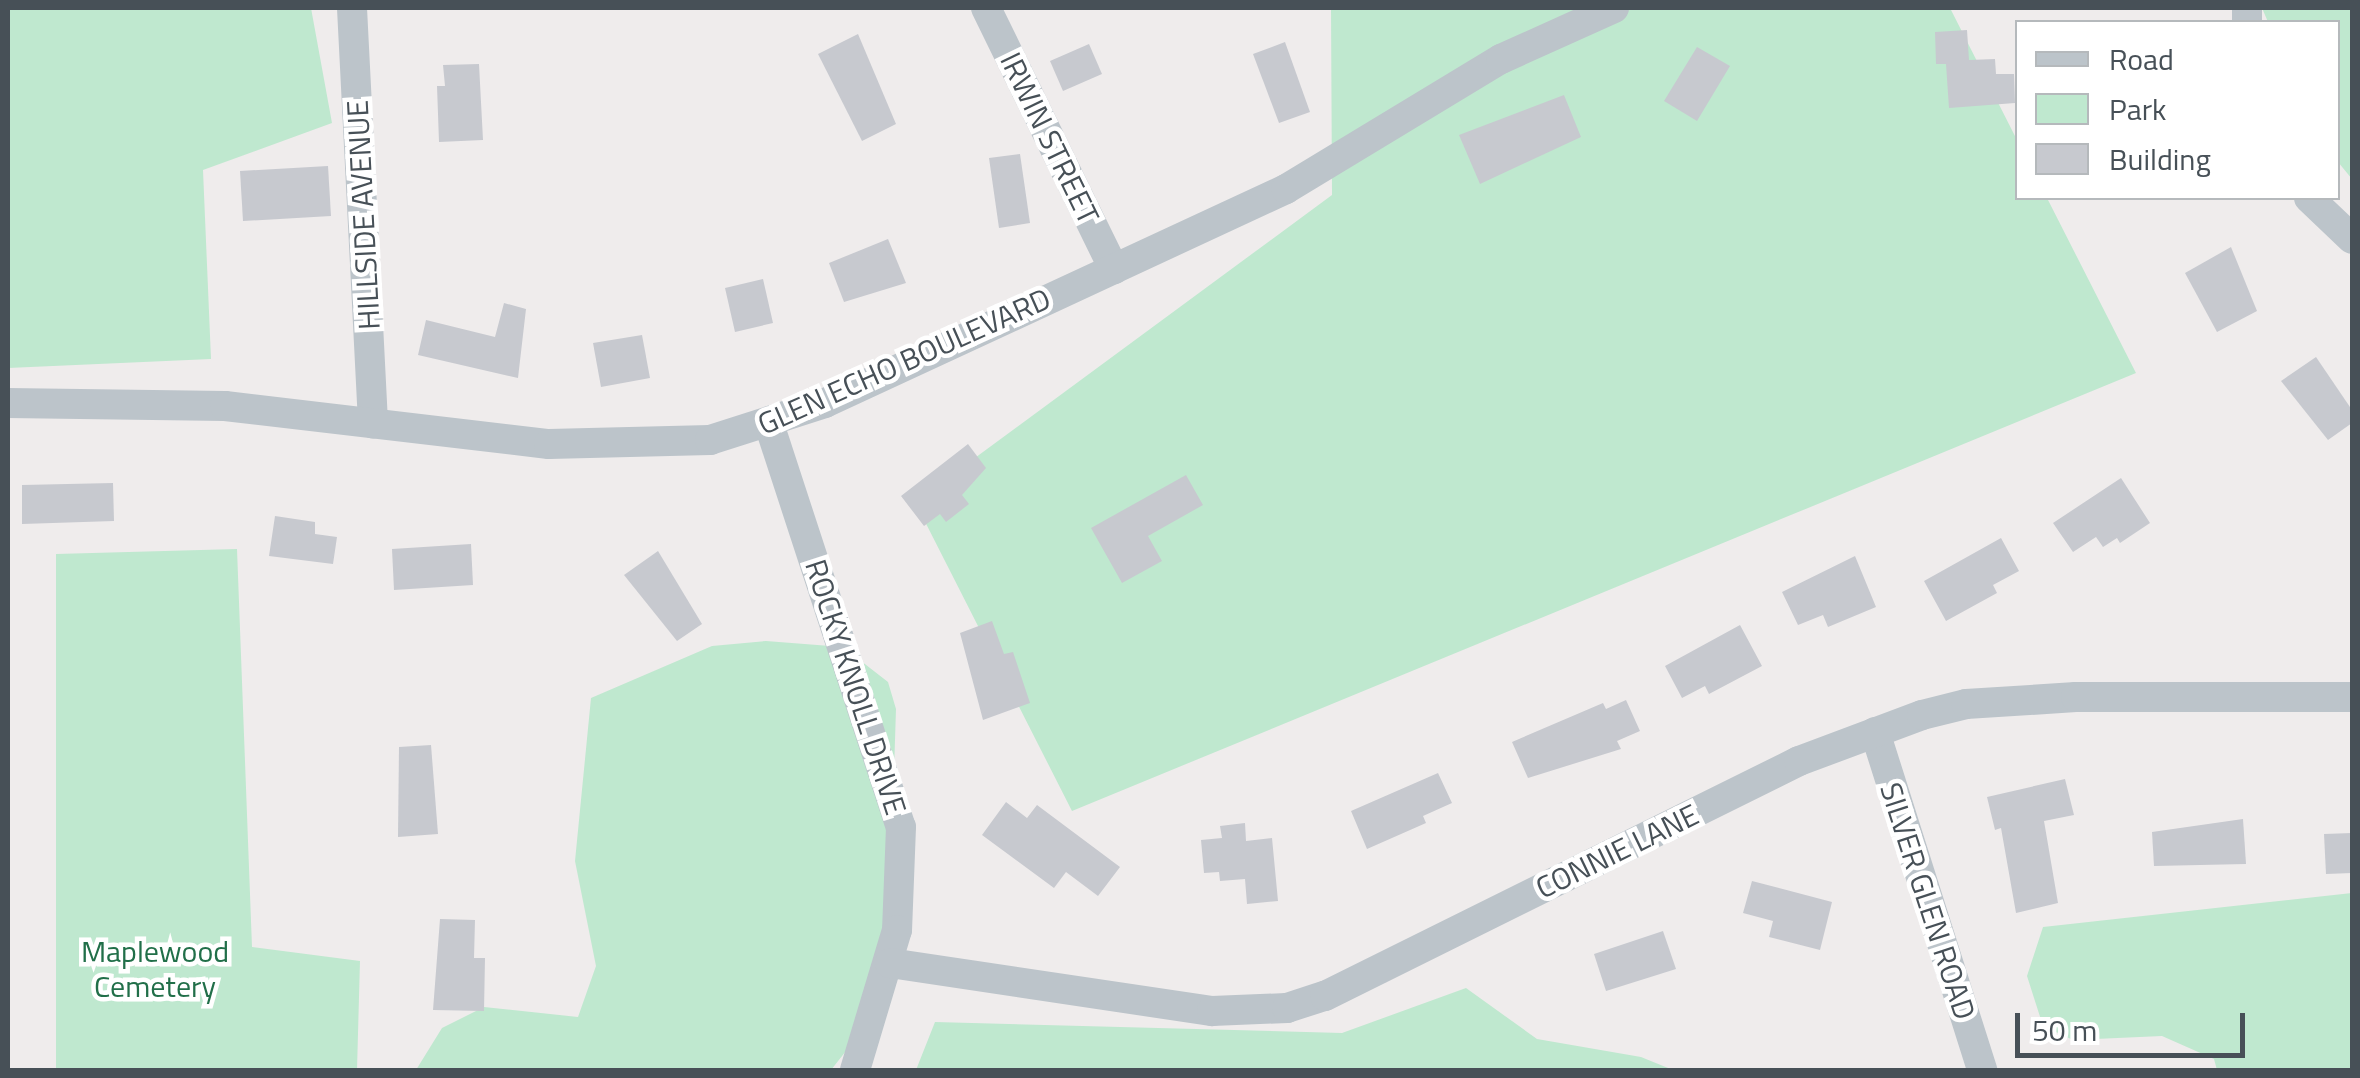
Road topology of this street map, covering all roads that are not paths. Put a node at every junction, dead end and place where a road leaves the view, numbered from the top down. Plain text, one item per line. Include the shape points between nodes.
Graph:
1 (352, 8) edge
2 (986, 8) edge
3 (1614, 8) edge
4 (2311, 200) edge
5 (2352, 239) edge
6 (1114, 269) junction
7 (8, 403) edge
8 (373, 422) junction
9 (770, 424) junction
10 (2352, 697) edge
11 (1875, 732) junction
12 (890, 963) junction
13 (855, 1070) edge
14 (1982, 1070) edge

1 - 8 street, HILLSIDE AVENUE
2 - 6 street, IRWIN STREET
3 - 6 street, GLEN ECHO BOULEVARD via 1501,59 1286,189
4 - 5 street
6 - 9 street, GLEN ECHO BOULEVARD
7 - 8 street, GLEN ECHO BOULEVARD via 185,403
8 - 9 street, GLEN ECHO BOULEVARD via 594,446 710,440
9 - 12 street, ROCKY KNOLL DRIVE via 894,795 903,863
10 - 11 street, CONNIE LANE via 1966,704
11 - 12 street, CONNIE LANE via 1799,761 1325,996 1287,1008 1198,1010
11 - 14 street, SILVER GLEN ROAD
12 - 13 street, ROCKY KNOLL DRIVE

